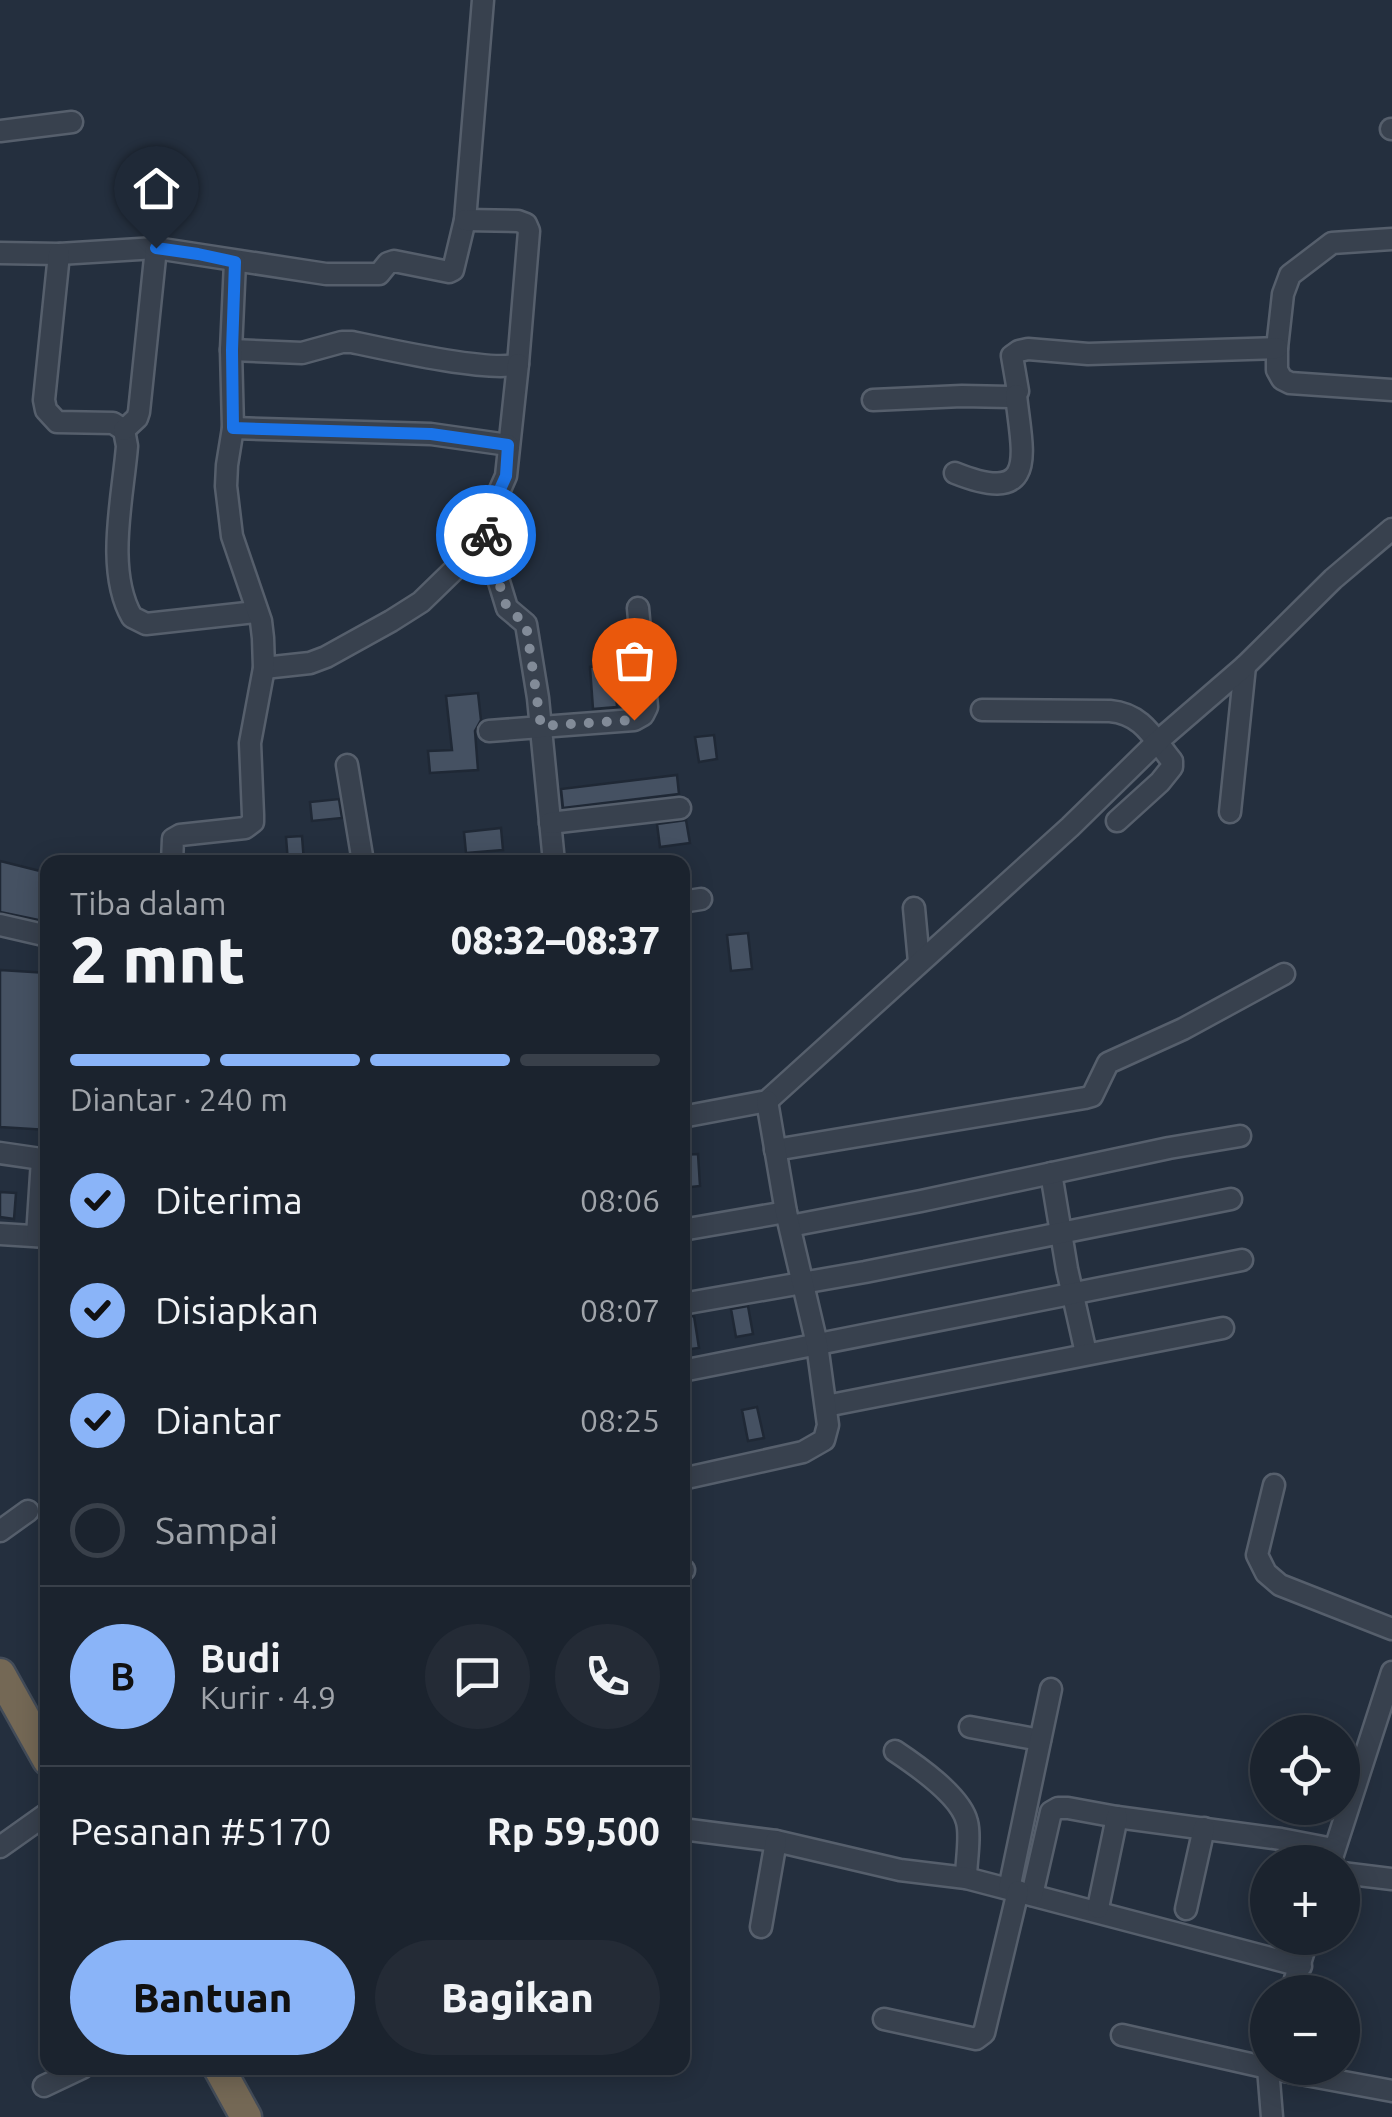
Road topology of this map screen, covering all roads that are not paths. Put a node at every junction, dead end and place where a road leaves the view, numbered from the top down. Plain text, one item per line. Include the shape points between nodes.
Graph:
1 (484, 0) edge
2 (72, 122) dead end
3 (0, 130) edge
4 (465, 220) junction
5 (1392, 239) edge
6 (156, 248) junction
7 (0, 254) edge
8 (59, 254) junction
9 (235, 262) junction
10 (1278, 348) junction
11 (232, 350) junction
12 (518, 364) junction
13 (1392, 390) edge
14 (1016, 395) junction
15 (873, 400) dead end
16 (233, 428) junction
17 (124, 430) junction
18 (508, 445) junction
19 (955, 472) dead end
20 (1392, 528) edge
21 (486, 539) junction
22 (638, 608) dead end
23 (256, 612) junction
24 (1245, 666) junction
25 (264, 668) junction
26 (982, 710) dead end
27 (541, 726) junction
28 (488, 732) dead end
29 (1157, 742) junction
30 (347, 765) dead end
31 (680, 808) dead end
32 (1230, 812) dead end
33 (1117, 821) dead end
34 (550, 823) junction
35 (172, 855) edge
36 (361, 855) edge
37 (553, 855) edge
38 (914, 908) dead end
39 (0, 925) edge
40 (40, 934) edge
41 (919, 962) junction
42 (1284, 974) dead end
43 (767, 1101) junction
44 (690, 1115) edge
45 (1240, 1136) dead end
46 (775, 1150) junction
47 (0, 1153) edge
48 (40, 1159) edge
49 (1050, 1173) junction
50 (1231, 1199) dead end
51 (788, 1219) junction
52 (690, 1229) edge
53 (0, 1234) edge
54 (1060, 1234) junction
55 (40, 1236) edge
56 (1242, 1260) dead end
57 (804, 1283) junction
58 (1072, 1293) junction
59 (690, 1303) edge
60 (1223, 1328) dead end
61 (817, 1344) junction
62 (1086, 1354) junction
63 (690, 1370) edge
64 (826, 1406) junction
65 (690, 1477) edge
66 (1274, 1484) dead end
67 (28, 1511) dead end
68 (0, 1531) edge
69 (1392, 1629) edge
70 (1392, 1672) edge
71 (0, 1674) edge
72 (1051, 1688) dead end
73 (970, 1727) dead end
74 (1371, 1736) junction
75 (1040, 1740) junction
76 (1392, 1743) edge
77 (40, 1746) edge
78 (895, 1751) dead end
79 (1117, 1817) junction
80 (40, 1818) edge
81 (1204, 1828) junction
82 (690, 1830) edge
83 (776, 1841) junction
84 (1282, 1845) edge
85 (1336, 1845) edge
86 (0, 1847) edge
87 (1360, 1875) edge
88 (966, 1878) junction
89 (1392, 1878) edge
90 (1020, 1892) junction
91 (1098, 1908) dead end
92 (1186, 1909) dead end
93 (761, 1928) dead end
94 (1304, 1955) edge
95 (1301, 1966) junction
96 (1298, 1975) edge
97 (884, 2019) dead end
98 (1122, 2035) dead end
99 (1250, 2064) edge
100 (67, 2075) edge
101 (222, 2075) edge
102 (1360, 2084) edge
103 (1269, 2085) edge
104 (44, 2086) dead end
105 (1392, 2090) edge
106 (237, 2113) edge
107 (1272, 2117) edge

1 - 4 street
2 - 3 street
4 - 9 street via 455,267 448,272 394,261 370,275
4 - 12 street via 518,222 529,231
5 - 10 street via 1332,242 1290,275
6 - 8 street
6 - 9 street
6 - 17 street via 139,412
7 - 8 street
8 - 17 street via 46,410 57,422 112,423
9 - 11 street
10 - 13 street via 1278,370 1290,383
10 - 14 street via 1018,350 1012,356
11 - 12 street via 302,352 342,342
11 - 16 street
12 - 18 street
14 - 15 street
14 - 19 street via 1018,474 991,483
16 - 18 street via 431,434
16 - 23 street via 228,509
17 - 23 street via 118,556 128,612 146,624
18 - 21 street via 506,476 487,518
20 - 24 street
21 - 25 street via 392,621 310,663
21 - 27 street via 507,608 526,624
22 - 27 street via 643,715
23 - 25 street
24 - 29 street
24 - 32 street
25 - 35 street via 250,743 252,822 180,834
26 - 29 street via 1123,712
27 - 28 street
27 - 34 street
29 - 33 street via 1171,770
29 - 41 street
30 - 36 street
31 - 34 street
34 - 37 street
38 - 41 street
39 - 40 street
41 - 43 street
42 - 46 street via 1108,1063 1092,1096
43 - 44 street
43 - 46 street
45 - 49 street
46 - 51 street
47 - 48 street
49 - 51 street
49 - 54 street
50 - 54 street
51 - 52 street
51 - 57 street
53 - 55 street
54 - 57 street
54 - 58 street
56 - 58 street
57 - 59 street
57 - 61 street
58 - 61 street
58 - 62 street
60 - 62 street
61 - 63 street
61 - 64 street
62 - 64 street
64 - 65 street via 824,1440 803,1452
66 - 69 street via 1257,1555 1266,1572 1280,1585
67 - 68 street
70 - 74 street
71 - 77 highway
72 - 75 street
73 - 75 street
74 - 76 street
74 - 85 street
75 - 90 street
78 - 88 street via 932,1777 960,1809 967,1822
79 - 81 street
79 - 90 street via 1068,1808 1051,1812
79 - 91 street
80 - 86 street
81 - 84 street
81 - 92 street
82 - 83 street
83 - 88 street
83 - 93 street
87 - 89 street
88 - 90 street
90 - 95 street
90 - 97 street via 980,2037
94 - 95 street
95 - 96 street
98 - 99 street
100 - 104 street
101 - 106 highway
102 - 105 street
103 - 107 street

